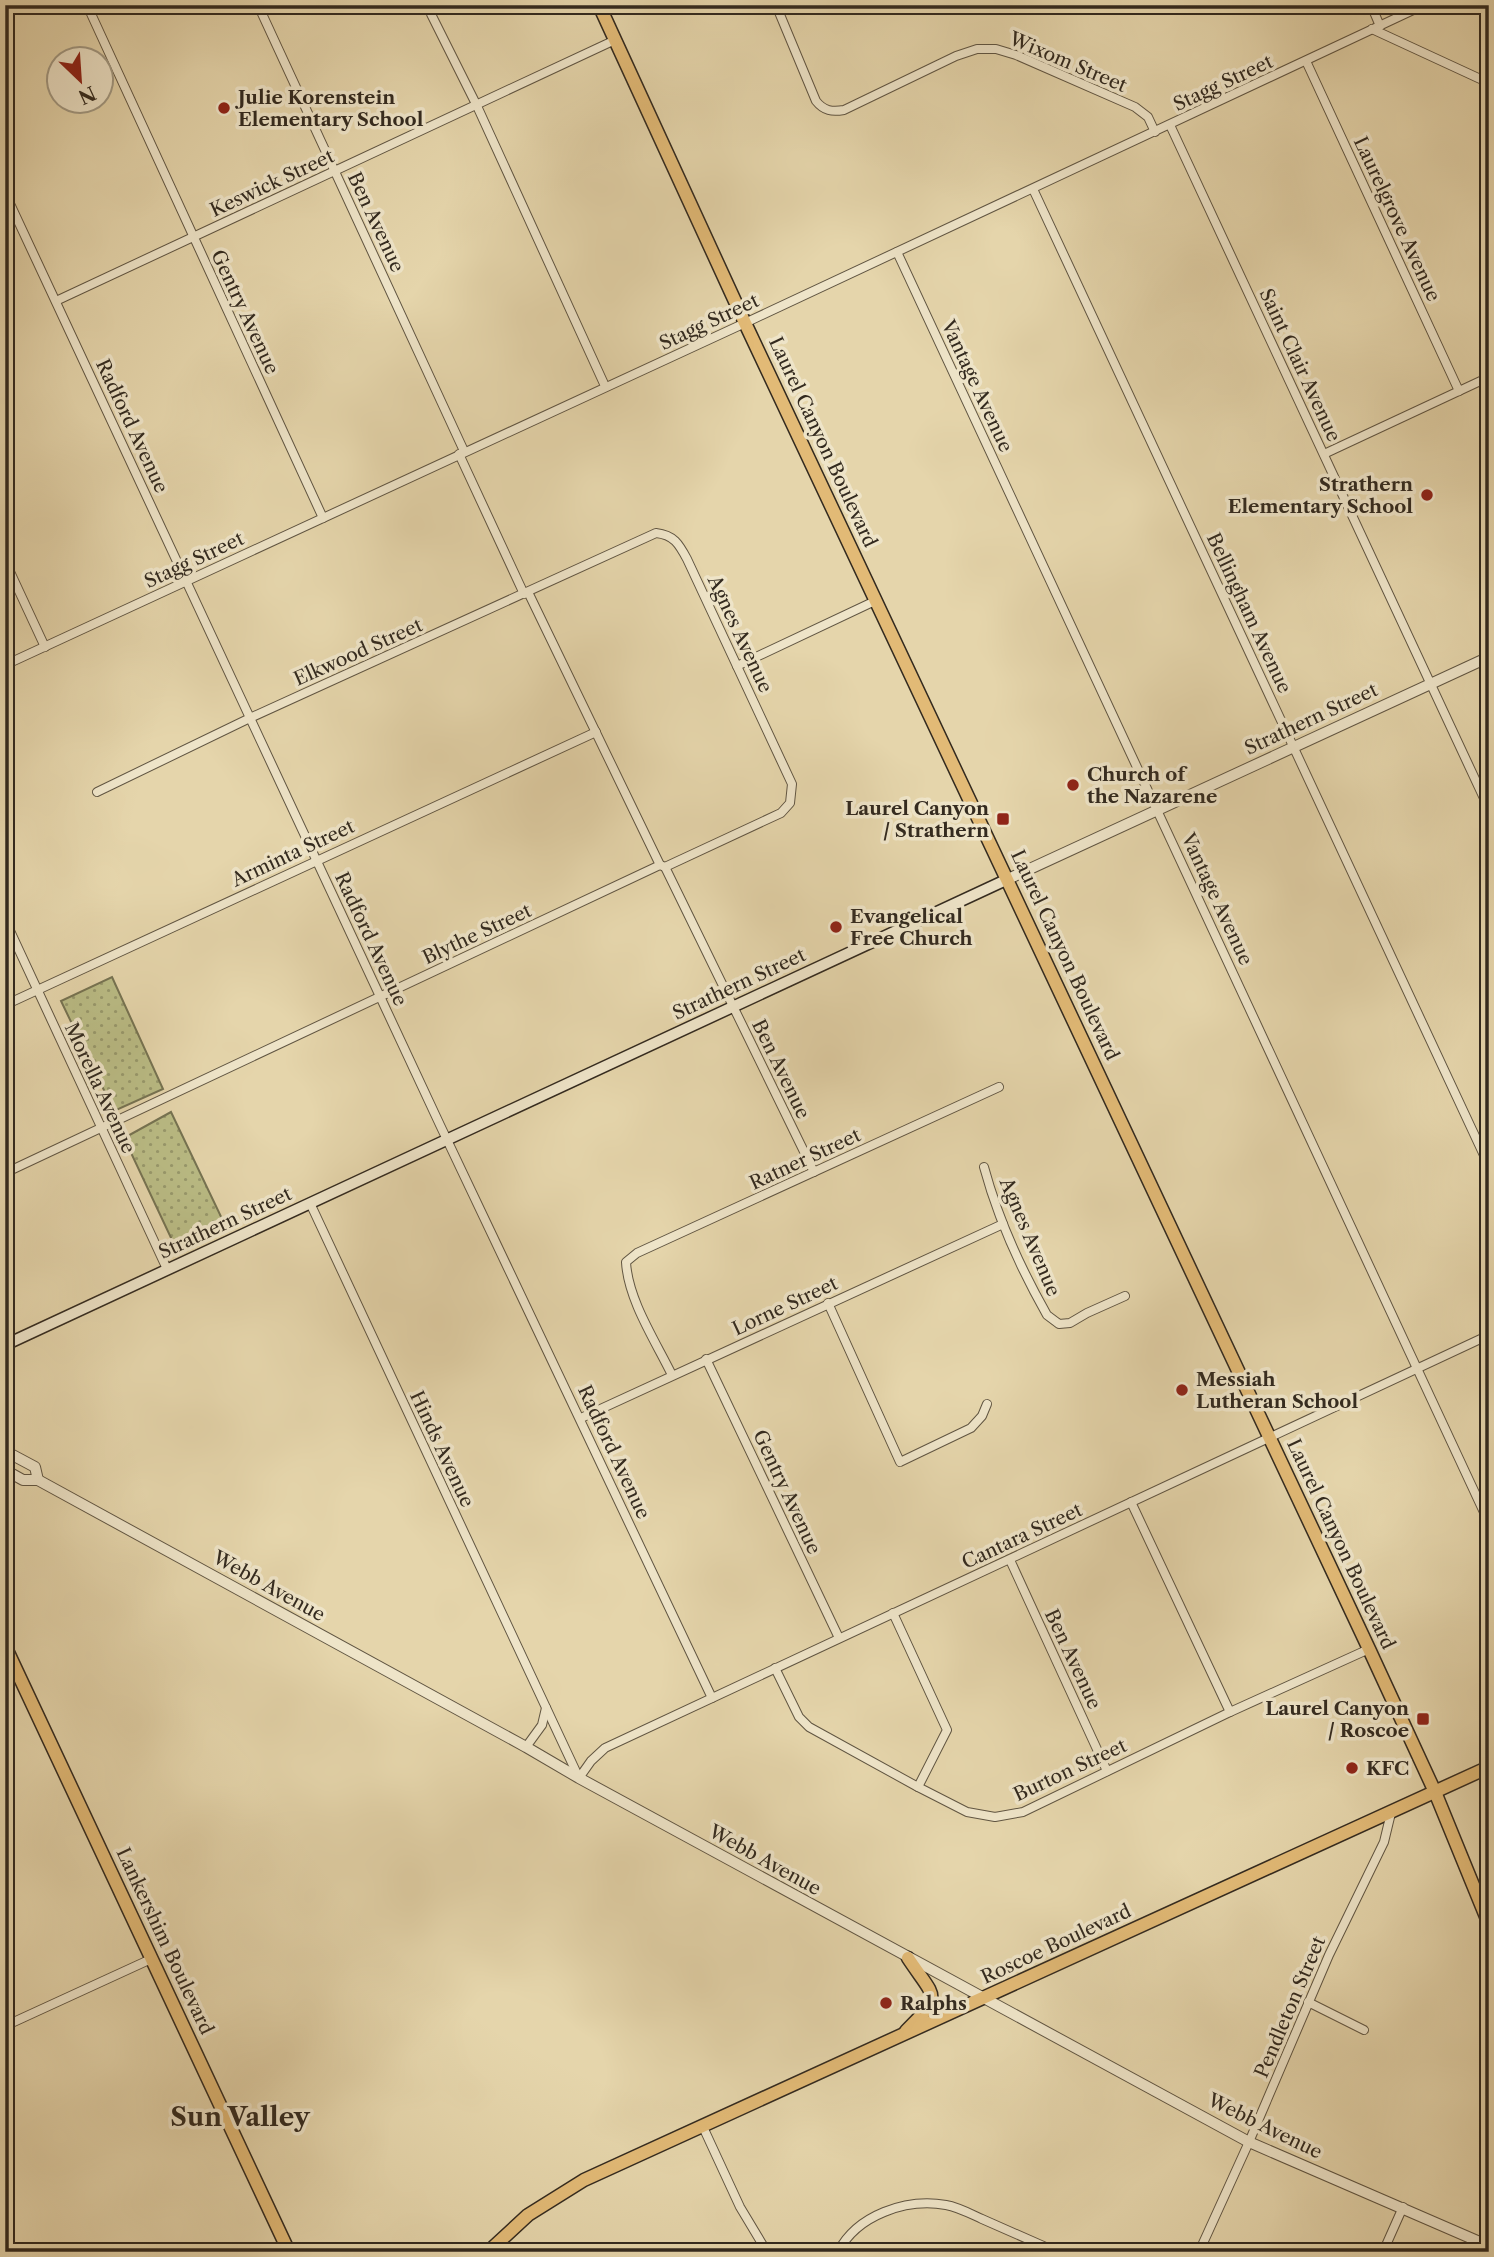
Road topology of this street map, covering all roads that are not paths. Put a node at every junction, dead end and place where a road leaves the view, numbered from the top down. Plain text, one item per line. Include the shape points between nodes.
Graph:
1 (87, 5) edge
2 (258, 5) edge
3 (599, 5) edge
4 (776, 5) edge
5 (1371, 5) edge
6 (1424, 5) edge
7 (431, 14) dead end
8 (1376, 28) junction
9 (615, 40) junction
10 (1306, 61) junction
11 (1489, 83) edge
12 (477, 106) junction
13 (1170, 125) junction
14 (1155, 132) junction
15 (335, 171) junction
16 (1033, 188) junction
17 (5, 193) edge
18 (193, 238) junction
19 (897, 252) junction
20 (57, 301) junction
21 (745, 323) junction
22 (1489, 377) edge
23 (605, 386) junction
24 (1459, 391) junction
25 (461, 452) junction
26 (1324, 454) junction
27 (323, 518) junction
28 (634, 542) joint
29 (5, 561) edge
30 (186, 581) junction
31 (526, 593) junction
32 (877, 600) junction
33 (45, 647) junction
34 (1489, 657) edge
35 (5, 665) edge
36 (737, 666) junction
37 (1430, 682) junction
38 (250, 718) junction
39 (596, 732) junction
40 (1294, 746) junction
41 (792, 784) joint
42 (97, 792) dead end
43 (1158, 809) junction
44 (1489, 809) edge
45 (316, 860) junction
46 (662, 866) junction
47 (1008, 879) junction
48 (5, 920) edge
49 (37, 990) junction
50 (382, 997) junction
51 (5, 1005) edge
52 (732, 1006) junction
53 (999, 1087) dead end
54 (102, 1127) junction
55 (448, 1139) junction
56 (1489, 1166) edge
57 (984, 1167) dead end
58 (814, 1172) junction
59 (5, 1173) edge
60 (310, 1203) junction
61 (1003, 1224) junction
62 (167, 1269) junction
63 (1125, 1296) dead end
64 (828, 1303) junction
65 (1489, 1335) edge
66 (5, 1345) edge
67 (706, 1359) junction
68 (1417, 1369) junction
69 (672, 1375) junction
70 (987, 1404) dead end
71 (581, 1418) junction
72 (1271, 1438) junction
73 (5, 1451) edge
74 (5, 1470) edge
75 (38, 1480) junction
76 (1131, 1502) junction
77 (1489, 1523) edge
78 (1010, 1560) junction
79 (893, 1613) junction
80 (839, 1639) junction
81 (5, 1646) edge
82 (1369, 1649) junction
83 (775, 1668) junction
84 (712, 1698) junction
85 (545, 1707) junction
86 (1230, 1712) junction
87 (526, 1747) junction
88 (1489, 1767) edge
89 (1107, 1771) junction
90 (579, 1778) junction
91 (918, 1787) junction
92 (1435, 1792) junction
93 (1391, 1813) junction
94 (1489, 1924) edge
95 (908, 1958) junction
96 (151, 1959) junction
97 (983, 1999) junction
98 (1308, 2002) junction
99 (5, 2026) edge
100 (1364, 2030) dead end
101 (900, 2037) junction
102 (703, 2127) junction
103 (1249, 2142) junction
104 (1403, 2207) junction
105 (1489, 2245) edge
106 (289, 2252) edge
107 (488, 2252) edge
108 (767, 2252) edge
109 (838, 2252) edge
110 (1057, 2252) edge
111 (1199, 2252) edge
112 (1383, 2252) edge

1 - 18 street, Gentry Avenue
2 - 15 street, Ben Avenue
3 - 9 main road, Laurel Canyon Boulevard
4 - 14 street, Wixom Street via 821,108 844,110 957,56 996,49 1135,107 1148,117
5 - 8 street
6 - 8 street, Stagg Street
7 - 12 street
8 - 10 street, Stagg Street
8 - 11 street
9 - 12 street, Keswick Street
9 - 21 main road, Laurel Canyon Boulevard
10 - 13 street, Stagg Street
10 - 24 street, Laurelgrove Avenue
12 - 15 street, Keswick Street
12 - 23 street
13 - 14 street, Stagg Street
13 - 26 street, Saint Clair Avenue
14 - 16 street, Stagg Street
15 - 18 street, Keswick Street
15 - 25 street, Ben Avenue
16 - 19 street, Stagg Street
16 - 40 street, Bellingham Avenue
17 - 20 street, Radford Avenue
18 - 20 street, Keswick Street
18 - 27 street, Gentry Avenue
19 - 21 street, Stagg Street
19 - 43 street, Vantage Avenue
20 - 30 street, Radford Avenue
21 - 23 street, Stagg Street
21 - 32 main road, Laurel Canyon Boulevard
22 - 24 street
23 - 25 street, Stagg Street
24 - 26 street
25 - 27 street, Stagg Street
25 - 31 street, Ben Avenue
26 - 37 street, Saint Clair Avenue
27 - 30 street, Stagg Street
28 - 31 street, Elkwood Street
28 - 36 street, Agnes Avenue via 656,533 678,543
29 - 33 street
30 - 33 street, Stagg Street
30 - 38 street, Radford Avenue
31 - 38 street, Elkwood Street
31 - 39 street, Ben Avenue
32 - 36 street
32 - 47 main road, Laurel Canyon Boulevard
33 - 35 street, Stagg Street
34 - 37 street, Strathern Street
36 - 41 street, Agnes Avenue
37 - 40 street, Strathern Street
37 - 44 street, Saint Clair Avenue
38 - 42 street, Elkwood Street
38 - 45 street, Radford Avenue
39 - 45 street, Arminta Street
39 - 46 street, Ben Avenue
40 - 43 street, Strathern Street
40 - 56 street, Bellingham Avenue
41 - 46 street, Blythe Street via 790,803 781,813
43 - 47 street, Strathern Street
43 - 68 street, Vantage Avenue
45 - 49 street, Arminta Street
45 - 50 street, Radford Avenue
46 - 50 street, Blythe Street
46 - 52 street, Ben Avenue
47 - 52 main road, Strathern Street
47 - 72 main road, Laurel Canyon Boulevard
48 - 49 street, Morella Avenue
49 - 51 street, Arminta Street
49 - 54 street, Morella Avenue
50 - 54 street, Blythe Street
50 - 55 street, Radford Avenue
52 - 55 main road, Strathern Street
52 - 58 street, Ben Avenue
53 - 58 street, Ratner Street
54 - 59 street, Blythe Street
54 - 62 street, Morella Avenue
55 - 60 main road, Strathern Street
55 - 71 street, Radford Avenue
57 - 61 street, Agnes Avenue
58 - 69 street, Ratner Street via 626,1262 632,1293
60 - 62 main road, Strathern Street
60 - 85 street, Hinds Avenue
61 - 63 street, Agnes Avenue via 1047,1315 1059,1324
61 - 64 street, Lorne Street
62 - 66 main road, Strathern Street
64 - 67 street, Lorne Street
64 - 70 street via 900,1462 971,1428
65 - 68 street, Cantara Street
67 - 69 street, Lorne Street
67 - 80 street, Gentry Avenue
68 - 72 street, Cantara Street
68 - 77 street, Vantage Avenue
69 - 71 street, Lorne Street
71 - 84 street, Radford Avenue
72 - 76 street, Cantara Street
72 - 82 main road, Laurel Canyon Boulevard
73 - 75 street, Webb Avenue via 34,1467
74 - 75 street, Webb Avenue via 23,1480
75 - 87 street, Webb Avenue
76 - 78 street, Cantara Street
76 - 86 street
78 - 79 street, Cantara Street
78 - 89 street, Ben Avenue
79 - 80 street, Cantara Street
79 - 91 street via 947,1730
80 - 83 street, Cantara Street
81 - 96 main road, Lankershim Boulevard
82 - 86 street, Burton Street
82 - 92 main road, Laurel Canyon Boulevard
83 - 84 street, Cantara Street
83 - 91 street, Burton Street via 799,1717 809,1727
84 - 90 street, Cantara Street via 605,1748
85 - 87 street via 542,1725
85 - 90 street, Hinds Avenue
86 - 89 street, Burton Street
87 - 90 street, Webb Avenue
88 - 92 main road, Roscoe Boulevard
89 - 91 street, Burton Street via 1023,1812 995,1817 967,1812
90 - 95 street, Webb Avenue
92 - 93 main road, Roscoe Boulevard
92 - 94 main road, Laurel Canyon Boulevard
93 - 97 main road, Roscoe Boulevard
93 - 98 street, Pendleton Street via 1384,1842
95 - 97 street, Webb Avenue
95 - 101 main road via 930,1988 932,2003
96 - 99 street
96 - 106 main road, Lankershim Boulevard
97 - 101 main road, Roscoe Boulevard
97 - 103 street, Webb Avenue
98 - 100 street
98 - 103 street, Pendleton Street
101 - 102 main road, Roscoe Boulevard
102 - 107 main road, Roscoe Boulevard via 584,2180 528,2214
102 - 108 street via 740,2207
103 - 104 street, Webb Avenue
103 - 111 street, Pendleton Street
104 - 105 street, Webb Avenue
104 - 112 street
109 - 110 street via 869,2218 903,2206 926,2205 947,2205

